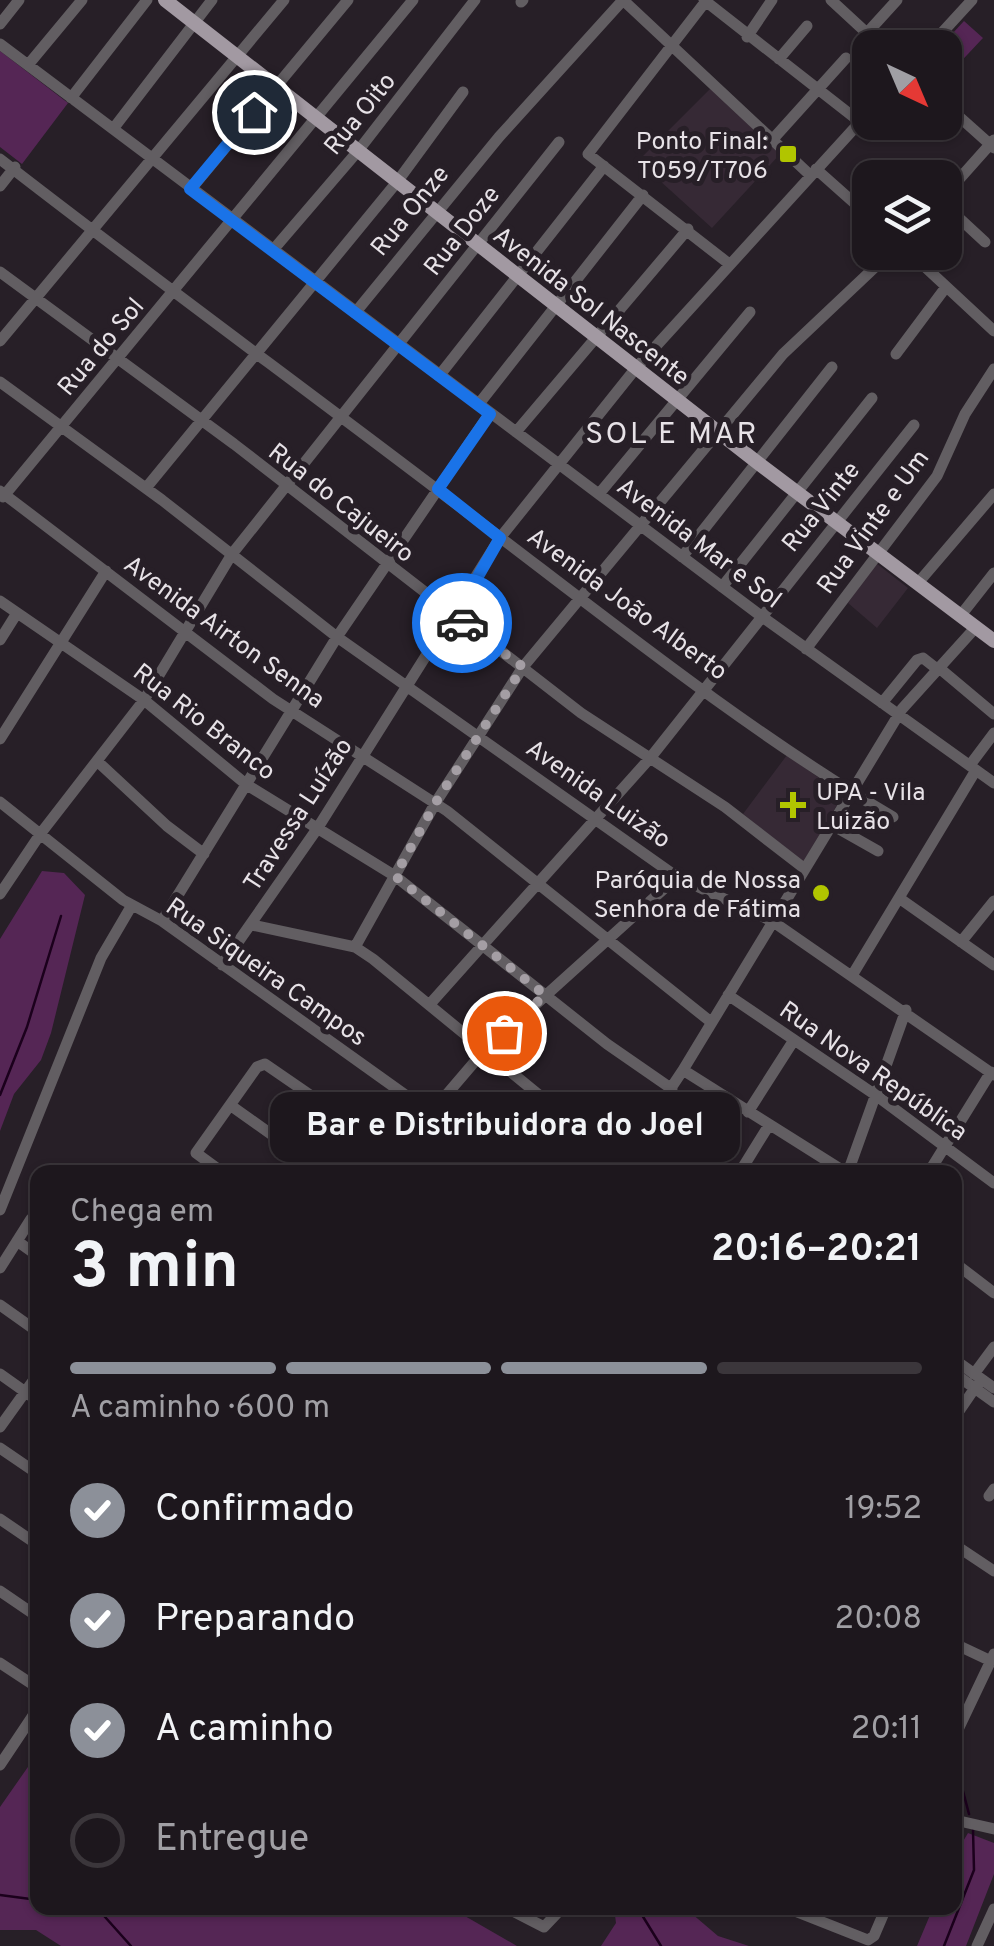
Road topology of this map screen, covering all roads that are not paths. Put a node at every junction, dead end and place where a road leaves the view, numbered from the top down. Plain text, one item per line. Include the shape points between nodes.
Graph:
1 (19, 0) edge
2 (82, 0) edge
3 (147, 0) edge
4 (165, 0) edge
5 (212, 0) edge
6 (284, 0) edge
7 (348, 0) edge
8 (413, 0) edge
9 (475, 0) edge
10 (623, 0) edge
11 (772, 0) edge
12 (831, 0) edge
13 (897, 0) edge
14 (972, 0) edge
15 (705, 1) edge
16 (194, 22) junction
17 (0, 24) edge
18 (806, 26) dead end
19 (864, 30) edge
20 (870, 30) edge
21 (944, 30) edge
22 (748, 37) junction
23 (670, 42) junction
24 (0, 44) edge
25 (236, 56) junction
26 (846, 58) dead end
27 (779, 59) junction
28 (28, 65) junction
29 (276, 86) junction
30 (819, 87) junction
31 (464, 92) dead end
32 (71, 98) junction
33 (852, 115) edge
34 (962, 118) edge
35 (317, 119) junction
36 (113, 129) junction
37 (852, 131) edge
38 (773, 139) junction
39 (559, 142) dead end
40 (992, 144) edge
41 (358, 151) junction
42 (150, 157) junction
43 (8, 165) edge
44 (604, 166) junction
45 (813, 172) junction
46 (962, 177) edge
47 (398, 182) junction
48 (0, 186) edge
49 (190, 189) junction
50 (644, 195) junction
51 (852, 203) edge
52 (436, 212) junction
53 (234, 220) junction
54 (962, 221) edge
55 (688, 229) junction
56 (92, 230) junction
57 (985, 242) dead end
58 (478, 245) junction
59 (272, 250) junction
60 (728, 263) junction
61 (872, 270) edge
62 (928, 270) edge
63 (0, 272) edge
64 (517, 275) junction
65 (315, 282) junction
66 (946, 287) junction
67 (174, 293) junction
68 (36, 298) junction
69 (556, 305) junction
70 (750, 312) dead end
71 (355, 313) junction
72 (994, 330) edge
73 (596, 337) junction
74 (0, 342) edge
75 (398, 346) junction
76 (896, 354) dead end
77 (255, 356) junction
78 (116, 361) junction
79 (636, 368) junction
80 (832, 368) dead end
81 (994, 369) edge
82 (439, 376) junction
83 (0, 382) edge
84 (872, 398) dead end
85 (676, 399) junction
86 (478, 404) junction
87 (490, 414) junction
88 (340, 419) junction
89 (202, 421) junction
90 (914, 425) dead end
91 (60, 427) junction
92 (717, 431) junction
93 (516, 432) junction
94 (558, 463) junction
95 (758, 463) junction
96 (285, 485) junction
97 (146, 488) junction
98 (438, 489) junction
99 (797, 492) junction
100 (599, 494) junction
101 (994, 494) edge
102 (2, 495) edge
103 (837, 522) junction
104 (642, 526) junction
105 (500, 538) junction
106 (878, 553) junction
107 (232, 554) junction
108 (682, 556) junction
109 (385, 565) junction
110 (106, 571) junction
111 (994, 572) edge
112 (918, 582) junction
113 (722, 587) junction
114 (581, 598) junction
115 (0, 601) edge
116 (17, 613) junction
117 (760, 616) junction
118 (961, 616) junction
119 (454, 618) junction
120 (976, 627) junction
121 (188, 632) junction
122 (337, 637) junction
123 (0, 640) edge
124 (994, 640) edge
125 (62, 641) junction
126 (806, 650) junction
127 (523, 667) junction
128 (938, 668) junction
129 (408, 686) junction
130 (708, 690) junction
131 (144, 700) junction
132 (882, 703) junction
133 (292, 711) junction
134 (898, 714) junction
135 (994, 714) edge
136 (994, 733) edge
137 (478, 735) junction
138 (0, 738) edge
139 (362, 754) junction
140 (652, 757) junction
141 (97, 760) junction
142 (974, 768) junction
143 (994, 783) edge
144 (246, 786) junction
145 (852, 792) junction
146 (0, 802) edge
147 (436, 802) junction
148 (893, 817) dead end
149 (594, 818) junction
150 (832, 825) junction
151 (317, 829) junction
152 (41, 832) junction
153 (878, 851) dead end
154 (204, 854) junction
155 (805, 869) junction
156 (395, 876) junction
157 (678, 876) junction
158 (535, 884) junction
159 (0, 894) edge
160 (900, 898) junction
161 (994, 901) edge
162 (132, 905) junction
163 (772, 920) junction
164 (162, 922) junction
165 (252, 925) junction
166 (608, 940) junction
167 (962, 942) junction
168 (482, 945) junction
169 (355, 947) junction
170 (222, 965) junction
171 (994, 965) edge
172 (853, 974) junction
173 (545, 995) junction
174 (728, 995) junction
175 (430, 1004) junction
176 (906, 1010) junction
177 (711, 1022) junction
178 (794, 1040) junction
179 (483, 1052) junction
180 (683, 1070) junction
181 (992, 1073) edge
182 (672, 1089) junction
183 (878, 1096) junction
184 (230, 1105) junction
185 (748, 1112) junction
186 (430, 1114) junction
187 (769, 1126) junction
188 (946, 1147) junction
189 (400, 1156) junction
190 (621, 1163) edge
191 (212, 1165) edge
192 (314, 1165) edge
193 (393, 1165) edge
194 (412, 1165) edge
195 (502, 1165) edge
196 (744, 1165) edge
197 (834, 1165) edge
198 (849, 1165) edge
199 (934, 1165) edge
200 (994, 1183) edge
201 (0, 1210) edge
202 (30, 1222) edge
203 (17, 1241) junction
204 (30, 1250) edge
205 (0, 1268) edge
206 (962, 1268) edge
207 (994, 1293) edge
208 (0, 1306) edge
209 (30, 1327) edge
210 (994, 1347) edge
211 (962, 1366) edge
212 (0, 1374) edge
213 (962, 1376) edge
214 (977, 1380) junction
215 (30, 1384) edge
216 (994, 1388) edge
217 (24, 1392) junction
218 (30, 1396) edge
219 (994, 1402) edge
220 (962, 1405) edge
221 (0, 1426) edge
222 (0, 1448) edge
223 (30, 1469) edge
224 (0, 1518) edge
225 (30, 1539) edge
226 (962, 1550) edge
227 (994, 1571) edge
228 (0, 1590) edge
229 (30, 1611) edge
230 (962, 1646) edge
231 (992, 1657) edge
232 (0, 1662) edge
233 (30, 1683) edge
234 (30, 1720) edge
235 (962, 1721) edge
236 (0, 1765) edge
237 (962, 1822) edge
238 (994, 1829) edge
239 (994, 1908) edge
240 (520, 1915) edge
241 (557, 1915) edge
242 (804, 1915) edge
243 (883, 1915) edge
244 (977, 1946) edge

1 - 17 street
2 - 28 street
3 - 32 street
4 - 16 main road, Avenida Sol Nascente
5 - 16 street
6 - 25 street
7 - 29 street
8 - 35 street, Rua do Sol
9 - 41 street, Rua Oito
10 - 23 street
10 - 52 street, Rua Onze
11 - 22 street
12 - 19 street
13 - 20 street
14 - 21 street
15 - 22 street
15 - 23 street
16 - 25 main road, Avenida Sol Nascente
16 - 36 street
18 - 27 street
22 - 27 street
23 - 38 street
23 - 44 street via 588,154
24 - 28 street, Avenida Mar e Sol
25 - 29 main road, Avenida Sol Nascente
25 - 42 street
26 - 30 street
27 - 30 street
28 - 32 street, Avenida Mar e Sol
29 - 35 main road, Avenida Sol Nascente
29 - 49 street
30 - 33 street
30 - 38 street
31 - 47 street
32 - 36 street, Avenida Mar e Sol
34 - 40 street
35 - 41 main road, Avenida Sol Nascente
35 - 53 street, Rua do Sol
36 - 42 street, Avenida Mar e Sol
37 - 45 street, Travessa Luízão
38 - 45 street
39 - 58 street, Rua Doze
40 - 46 street
41 - 47 main road, Avenida Sol Nascente
41 - 59 street, Rua Oito
42 - 49 street, Avenida Mar e Sol
42 - 56 street
43 - 48 street
43 - 56 street, Avenida João Alberto
44 - 50 street
44 - 64 street
45 - 51 street
45 - 60 street, Travessa Luízão
47 - 52 main road, Avenida Sol Nascente
47 - 65 street
49 - 53 street, Avenida Mar e Sol
50 - 55 street
50 - 69 street
52 - 58 main road, Avenida Sol Nascente
52 - 71 street, Rua Onze
53 - 59 street, Avenida Mar e Sol
53 - 67 street, Rua do Sol
54 - 57 street
55 - 60 street
55 - 73 street
56 - 67 street, Avenida João Alberto
56 - 68 street
58 - 64 main road, Avenida Sol Nascente
58 - 75 street, Rua Doze
59 - 65 street, Avenida Mar e Sol
60 - 79 street, Travessa Luízão
61 - 92 street via 795,342
62 - 66 street
63 - 68 street, Rua do Cajueiro
64 - 69 main road, Avenida Sol Nascente
64 - 82 street
65 - 71 street, Avenida Mar e Sol
65 - 77 street
66 - 72 street
66 - 76 street
67 - 77 street, Avenida João Alberto
67 - 78 street, Rua do Sol
68 - 74 street
68 - 78 street, Rua do Cajueiro
69 - 73 main road, Avenida Sol Nascente
69 - 86 street
70 - 85 street
71 - 75 street, Avenida Mar e Sol
73 - 79 main road, Avenida Sol Nascente
73 - 93 street
75 - 82 street, Avenida Mar e Sol
75 - 88 street, Rua Doze
77 - 88 street, Avenida João Alberto
77 - 89 street
78 - 89 street, Rua do Cajueiro
78 - 91 street, Rua do Sol
79 - 85 main road, Avenida Sol Nascente
79 - 94 street, Travessa Luízão
80 - 95 street
81 - 106 street, Rua Vinte e Um via 937,476
82 - 86 street, Avenida Mar e Sol
83 - 91 street, Avenida Luizão
84 - 99 street
85 - 92 main road, Avenida Sol Nascente
85 - 100 street
86 - 87 street, Avenida Mar e Sol
87 - 93 street, Avenida Mar e Sol
87 - 98 street
88 - 96 street, Rua Doze
88 - 98 street, Avenida João Alberto
89 - 96 street, Rua do Cajueiro
89 - 97 street
90 - 103 street, Rua Vinte
91 - 97 street, Avenida Luizão
91 - 102 street, Rua do Sol
92 - 95 main road, Avenida Sol Nascente
92 - 104 street
93 - 94 street, Avenida Mar e Sol
94 - 100 street, Avenida Mar e Sol
94 - 105 street, Travessa Luízão
95 - 99 main road, Avenida Sol Nascente
95 - 108 street
96 - 107 street, Rua Doze
96 - 109 street, Rua do Cajueiro
97 - 107 street, Avenida Luizão
98 - 105 street, Avenida João Alberto
98 - 109 street
99 - 103 main road, Avenida Sol Nascente
99 - 113 street
100 - 104 street, Avenida Mar e Sol
101 - 112 street
102 - 110 street, Avenida Airton Senna
103 - 106 main road, Avenida Sol Nascente
103 - 117 street, Rua Vinte
104 - 108 street, Avenida Mar e Sol
104 - 114 street
105 - 114 street, Avenida João Alberto
105 - 119 street, Travessa Luízão
106 - 112 main road, Avenida Sol Nascente
106 - 126 street, Rua Vinte e Um
107 - 121 street, Rua Doze
107 - 122 street, Avenida Luizão
108 - 113 street, Avenida Mar e Sol
109 - 119 street, Rua do Cajueiro
109 - 122 street
110 - 121 street, Avenida Airton Senna
110 - 125 street
111 - 118 street
112 - 118 main road, Avenida Sol Nascente
113 - 117 street, Avenida Mar e Sol
114 - 127 street
114 - 130 street, Avenida João Alberto
115 - 116 street, Rua Rio Branco
116 - 123 street
116 - 125 street, Rua Rio Branco
117 - 126 street, Avenida Mar e Sol
117 - 130 street, Rua Vinte
118 - 120 main road, Avenida Sol Nascente
119 - 127 street, Rua do Cajueiro
119 - 129 street, Travessa Luízão
120 - 124 main road, Avenida Sol Nascente
120 - 128 street
121 - 131 street, Rua Doze
121 - 133 street, Avenida Airton Senna
122 - 129 street, Avenida Luizão
122 - 133 street
125 - 131 street, Rua Rio Branco
125 - 138 street
126 - 132 street, Avenida Mar e Sol
127 - 137 street
127 - 140 street, Rua do Cajueiro
128 - 132 street via 917,660
128 - 134 street
128 - 135 street
129 - 137 street, Avenida Luizão
129 - 139 street, Travessa Luízão
130 - 140 street, Rua Vinte
130 - 145 street, Avenida João Alberto
131 - 141 street, Rua Doze
131 - 144 street, Rua Rio Branco
132 - 134 street, Avenida Mar e Sol
133 - 139 street, Avenida Airton Senna
133 - 144 street
134 - 142 street, Avenida Mar e Sol
134 - 145 street
136 - 142 street
137 - 147 street
137 - 149 street, Avenida Luizão
139 - 147 street, Avenida Airton Senna
139 - 151 street, Travessa Luízão
140 - 149 street, Rua Vinte
140 - 155 street, Rua do Cajueiro
141 - 152 street, Rua Doze
141 - 154 street
142 - 143 street, Avenida Mar e Sol
142 - 160 street
144 - 151 street, Rua Rio Branco
144 - 154 street
145 - 148 street, Avenida João Alberto
145 - 150 street
146 - 152 street, Rua Siqueira Campos
147 - 156 street
147 - 158 street, Avenida Airton Senna
149 - 157 street, Avenida Luizão
149 - 158 street, Rua Vinte
150 - 153 street
150 - 155 street
151 - 156 street, Rua Rio Branco
151 - 165 street, Travessa Luízão
152 - 159 street, Rua Doze
152 - 162 street, Rua Siqueira Campos
154 - 164 street
155 - 163 street
156 - 168 street, Rua Rio Branco
156 - 169 street
157 - 163 street, Avenida Luizão
157 - 166 street
158 - 166 street, Avenida Airton Senna
158 - 168 street, Rua Vinte
160 - 167 street
160 - 172 street
161 - 167 street
162 - 164 street, Rua Siqueira Campos
162 - 201 street via 101,958
163 - 172 street, Avenida Luizão
163 - 174 street
164 - 170 street, Rua Siqueira Campos
165 - 169 street
165 - 170 street, Travessa Luízão
166 - 173 street
166 - 177 street, Avenida Airton Senna
167 - 171 street
168 - 173 street, Rua Rio Branco
168 - 175 street, Rua Vinte
169 - 175 street
170 - 186 street, Rua Siqueira Campos
172 - 176 street, Avenida Luizão
173 - 179 street
173 - 182 street, Rua Rio Branco
174 - 177 street
174 - 178 street, Rua Nova República
175 - 179 street
176 - 181 street, Avenida Luizão
176 - 183 street
177 - 180 street
178 - 183 street, Rua Nova República
178 - 185 street
179 - 186 street
179 - 190 street
180 - 182 street
180 - 185 street
181 - 188 street
182 - 190 street
183 - 188 street, Rua Nova República
183 - 198 street
184 - 189 street via 257,1067 269,1066
184 - 191 street via 196,1153
184 - 192 street
185 - 187 street
186 - 189 street
186 - 195 street, Rua Siqueira Campos
187 - 196 street
187 - 197 street
188 - 199 street
188 - 200 street, Rua Nova República
189 - 193 street
189 - 194 street
202 - 203 street
203 - 204 street
203 - 205 street
206 - 207 street
208 - 209 street
210 - 214 street
211 - 214 street
212 - 217 street
213 - 214 street
214 - 216 street
214 - 219 street
214 - 220 street
215 - 217 street
217 - 218 street
217 - 221 street
222 - 223 street
224 - 225 street
226 - 227 street
228 - 229 street
230 - 231 street
231 - 235 street
232 - 233 street
234 - 236 street
237 - 238 street
239 - 244 street
240 - 241 street via 540,1926
242 - 243 street via 864,1940 874,1936

